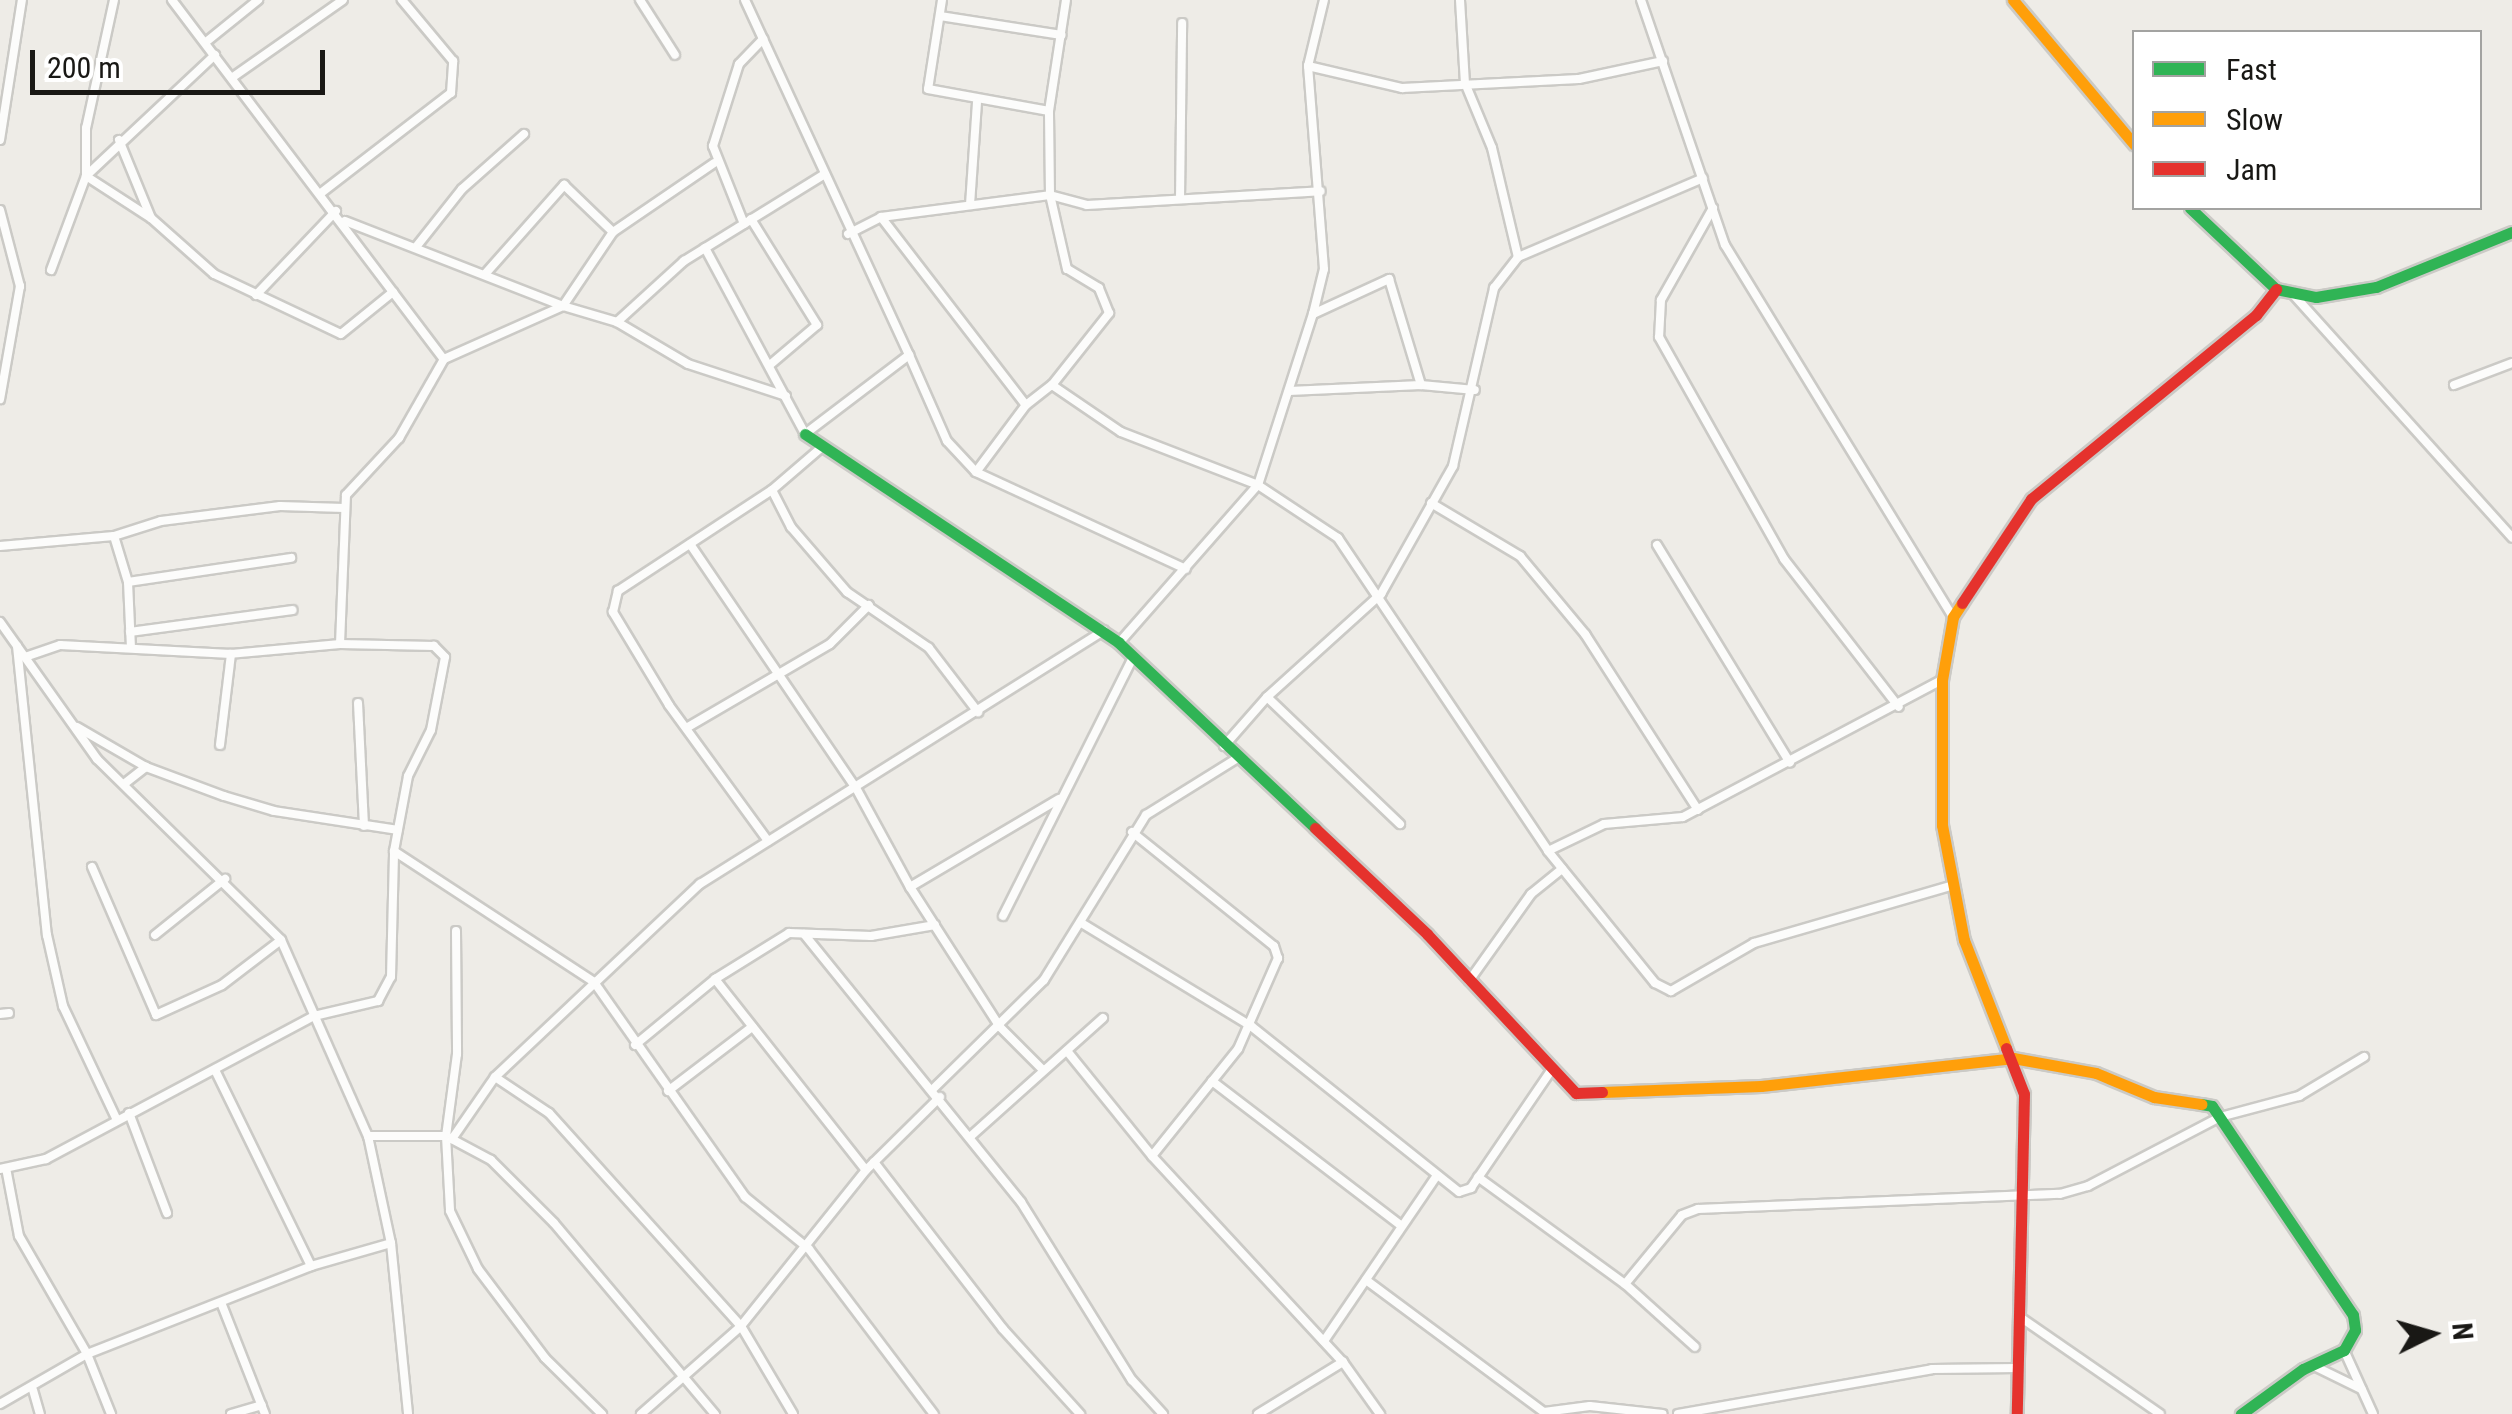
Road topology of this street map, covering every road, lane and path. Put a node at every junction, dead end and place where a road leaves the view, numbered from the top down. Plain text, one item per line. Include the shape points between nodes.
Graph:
1 (22, 0) edge
2 (114, 0) edge
3 (172, 0) edge
4 (258, 0) edge
5 (343, 0) edge
6 (402, 0) edge
7 (640, 0) edge
8 (745, 0) edge
9 (942, 0) edge
10 (1066, 0) edge
11 (1324, 0) edge
12 (1460, 0) edge
13 (1641, 0) edge
14 (2012, 0) edge
15 (940, 16) junction
16 (1182, 22) dead end
17 (1062, 35) junction
18 (762, 38) junction
19 (206, 42) junction
20 (215, 55) junction
21 (675, 55) dead end
22 (1663, 61) junction
23 (1308, 66) junction
24 (233, 77) junction
25 (1466, 83) junction
26 (977, 102) junction
27 (1049, 111) junction
28 (524, 134) dead end
29 (0, 140) edge
30 (119, 140) junction
31 (2132, 142) edge
32 (714, 163) junction
33 (823, 175) junction
34 (86, 176) junction
35 (1703, 178) junction
36 (1321, 191) junction
37 (321, 193) junction
38 (1050, 194) junction
39 (1180, 200) junction
40 (970, 205) junction
41 (1713, 208) junction
42 (0, 210) edge
43 (2192, 210) edge
44 (336, 212) junction
45 (881, 217) junction
46 (151, 218) junction
47 (343, 220) junction
48 (747, 222) junction
49 (612, 232) junction
50 (2512, 232) edge
51 (848, 234) junction
52 (416, 247) junction
53 (705, 248) junction
54 (1518, 257) junction
55 (51, 270) dead end
56 (486, 273) junction
57 (2276, 289) junction
58 (393, 292) junction
59 (2292, 293) junction
60 (256, 295) junction
61 (563, 306) junction
62 (1313, 314) junction
63 (617, 322) junction
64 (909, 355) junction
65 (444, 360) junction
66 (2512, 363) edge
67 (772, 364) junction
68 (1052, 385) junction
69 (1421, 385) junction
70 (2454, 385) dead end
71 (1475, 390) junction
72 (1288, 391) junction
73 (787, 396) junction
74 (0, 400) edge
75 (1026, 405) junction
76 (805, 434) junction
77 (822, 447) junction
78 (976, 472) junction
79 (1258, 485) junction
80 (772, 490) junction
81 (1432, 503) junction
82 (344, 508) junction
83 (114, 536) junction
84 (2512, 536) edge
85 (690, 544) junction
86 (1657, 545) dead end
87 (0, 546) edge
88 (291, 558) dead end
89 (1186, 569) junction
90 (128, 582) junction
91 (1380, 594) junction
92 (869, 605) junction
93 (293, 610) dead end
94 (1953, 617) junction
95 (0, 622) edge
96 (1104, 631) junction
97 (130, 632) junction
98 (1119, 643) junction
99 (340, 644) junction
100 (17, 646) junction
101 (132, 648) junction
102 (231, 654) junction
103 (25, 657) junction
104 (1134, 657) junction
105 (776, 674) junction
106 (1942, 680) junction
107 (1267, 696) junction
108 (358, 703) dead end
109 (1899, 708) junction
110 (978, 712) junction
111 (73, 724) junction
112 (688, 727) junction
113 (220, 746) dead end
114 (1224, 746) junction
115 (1236, 760) junction
116 (1790, 763) junction
117 (146, 767) junction
118 (124, 784) junction
119 (856, 788) junction
120 (1059, 799) junction
121 (1698, 810) junction
122 (1400, 824) dead end
123 (364, 826) junction
124 (398, 830) junction
125 (1132, 832) junction
126 (768, 841) junction
127 (394, 851) junction
128 (1548, 851) junction
129 (92, 867) dead end
130 (1562, 869) junction
131 (226, 879) junction
132 (1954, 885) junction
133 (910, 887) junction
134 (1003, 916) dead end
135 (1083, 924) junction
136 (935, 926) junction
137 (456, 931) dead end
138 (804, 934) junction
139 (155, 935) dead end
140 (281, 940) junction
141 (715, 980) junction
142 (1469, 981) junction
143 (594, 982) junction
144 (314, 1016) junction
145 (1103, 1018) dead end
146 (1246, 1024) junction
147 (752, 1027) junction
148 (1000, 1027) junction
149 (635, 1045) junction
150 (1067, 1050) junction
151 (2364, 1057) dead end
152 (2013, 1058) junction
153 (1042, 1070) junction
154 (216, 1072) junction
155 (1550, 1072) junction
156 (495, 1077) junction
157 (1212, 1081) junction
158 (934, 1088) junction
159 (668, 1090) junction
160 (940, 1097) junction
161 (130, 1113) junction
162 (2220, 1117) junction
163 (116, 1120) junction
164 (368, 1136) junction
165 (971, 1136) junction
166 (449, 1138) junction
167 (1152, 1156) junction
168 (874, 1162) junction
169 (3, 1168) edge
170 (866, 1170) junction
171 (1436, 1177) junction
172 (1478, 1178) junction
173 (2023, 1197) junction
174 (167, 1213) dead end
175 (1399, 1224) junction
176 (391, 1244) junction
177 (809, 1249) junction
178 (311, 1266) junction
179 (1366, 1280) junction
180 (1625, 1284) junction
181 (222, 1305) junction
182 (2020, 1316) junction
183 (741, 1326) junction
184 (1324, 1341) junction
185 (1695, 1347) dead end
186 (2344, 1350) junction
187 (87, 1354) junction
188 (1343, 1362) junction
189 (2312, 1365) junction
190 (2018, 1368) junction
191 (686, 1375) junction
192 (2362, 1389) junction
193 (33, 1390) junction
194 (0, 1404) edge
195 (263, 1409) edge
196 (40, 1414) edge
197 (111, 1414) edge
198 (231, 1414) edge
199 (408, 1414) edge
200 (602, 1414) edge
201 (641, 1414) edge
202 (715, 1414) edge
203 (793, 1414) edge
204 (934, 1414) edge
205 (1080, 1414) edge
206 (1163, 1414) edge
207 (1258, 1414) edge
208 (1380, 1414) edge
209 (1664, 1414) edge
210 (1678, 1414) edge
211 (2017, 1414) edge
212 (2160, 1414) edge
213 (2241, 1414) edge
214 (2373, 1414) edge

1 - 29 street
2 - 34 street via 86,128
3 - 19 street
4 - 19 street
5 - 24 street
6 - 37 street via 452,60 451,93
7 - 21 street
8 - 18 street
9 - 15 street
10 - 17 street
11 - 23 street
12 - 25 street
13 - 22 street
14 - 31 street
15 - 17 street
15 - 26 street via 928,89
16 - 39 street
17 - 27 street
18 - 32 street via 739,64 721,104
18 - 33 street
19 - 20 street
20 - 24 street
20 - 30 street
22 - 25 street via 1579,80
22 - 35 street
23 - 25 street via 1402,88
23 - 36 street
24 - 37 street
25 - 54 street via 1492,148
26 - 27 street
26 - 40 street
27 - 38 street
28 - 52 street via 462,189
30 - 34 street
30 - 46 street
32 - 48 street
32 - 49 street
33 - 48 street
33 - 51 street
34 - 46 street
34 - 55 street
35 - 41 street
35 - 54 street
36 - 39 street
36 - 62 street via 1324,269
37 - 44 street
38 - 39 street via 1087,205
38 - 40 street
38 - 68 street via 1066,269 1098,288 1109,313
40 - 45 street
41 - 94 street via 1725,244
41 - 109 street via 1661,300 1659,337 1784,559
42 - 74 street via 20,286
43 - 57 street
44 - 47 street
44 - 60 street
45 - 51 street
45 - 75 street
46 - 60 street via 214,274
47 - 52 street
47 - 58 street
48 - 53 street
48 - 67 street via 817,326
49 - 56 street via 579,193 557,187
49 - 61 street
50 - 59 street via 2344,295
51 - 64 street
52 - 56 street
53 - 63 street
53 - 67 street
54 - 71 street via 1494,288
56 - 61 street
57 - 59 street
57 - 94 street via 2256,316 2031,499
58 - 60 street via 341,334
58 - 65 street
59 - 84 street
61 - 63 street
61 - 65 street
62 - 69 street via 1389,279
62 - 72 street
63 - 73 street via 688,364
64 - 76 street
64 - 78 street via 947,441
65 - 82 street via 399,438 356,478
66 - 70 street
67 - 73 street
68 - 75 street
68 - 79 street via 1121,432
69 - 71 street
69 - 72 street
71 - 81 street via 1453,466
72 - 79 street
73 - 76 street
75 - 78 street
76 - 77 street
77 - 80 street
77 - 96 street
78 - 89 street
79 - 89 street
79 - 91 street via 1338,538
80 - 85 street
80 - 92 street via 813,558
81 - 91 street
81 - 121 street via 1520,556 1585,634
82 - 83 street via 161,520
82 - 99 street via 348,553
83 - 87 street
83 - 90 street
85 - 105 street
85 - 112 street via 618,591 613,612
86 - 116 street
88 - 90 street
89 - 98 street
90 - 97 street
91 - 107 street
91 - 128 street
92 - 105 street via 830,644
92 - 110 street via 929,648
93 - 97 street
94 - 106 street
95 - 100 street
96 - 98 street
96 - 110 street
97 - 101 street
98 - 104 street
99 - 102 street
99 - 124 street via 434,646 445,657 431,730 408,776
100 - 103 street
100 - 163 street via 47,935 64,1006
101 - 102 street
101 - 103 street via 60,645
102 - 113 street
103 - 111 street
104 - 114 street
104 - 120 street
105 - 112 street
105 - 119 street
106 - 109 street
106 - 132 street via 1942,826
107 - 114 street
107 - 122 street
108 - 123 street
109 - 116 street
110 - 119 street
111 - 117 street
111 - 118 street
112 - 126 street
114 - 115 street
115 - 125 street via 1146,815
115 - 142 street via 1427,934
116 - 121 street
117 - 118 street
117 - 123 street via 274,811
118 - 131 street
119 - 126 street
119 - 133 street
120 - 133 street
120 - 134 street
121 - 128 street via 1604,824
123 - 124 street
124 - 127 street
125 - 135 street
125 - 146 street via 1274,946 1278,958
126 - 143 street via 700,884
127 - 143 street
127 - 144 street via 392,977 378,1000
128 - 130 street
129 - 140 street via 156,1015 222,985
130 - 132 street via 1655,983 1672,991 1754,942
130 - 142 street via 1531,894
131 - 139 street
131 - 140 street
132 - 152 street via 1964,940
133 - 136 street
135 - 146 street
135 - 148 street
136 - 138 street via 871,936
136 - 148 street
137 - 166 street via 457,1054
138 - 141 street via 778,938
138 - 158 street
140 - 144 street
141 - 147 street
141 - 149 street
142 - 155 street
143 - 149 street
143 - 156 street
144 - 154 street
144 - 164 street
145 - 150 street
146 - 157 street via 1238,1049
146 - 171 street
147 - 159 street
147 - 170 street
148 - 153 street
148 - 158 street
149 - 159 street
150 - 153 street
150 - 167 street
151 - 162 street via 2299,1096
152 - 155 street via 1761,1086 1608,1094 1576,1093
152 - 162 street via 2096,1073 2154,1097 2208,1103
152 - 173 street via 2024,1094
153 - 165 street
154 - 161 street
154 - 178 street
155 - 172 street
156 - 166 street
156 - 183 street via 548,1113
157 - 167 street
157 - 175 street
158 - 160 street
159 - 177 street via 745,1197 781,1233
160 - 165 street
160 - 168 street
161 - 163 street
161 - 174 street
162 - 173 street via 2088,1186
162 - 186 street via 2353,1315 2353,1341
163 - 169 street via 46,1159
164 - 166 street
164 - 176 street
165 - 206 street via 1021,1202 1132,1380
166 - 191 street via 491,1160
166 - 200 street via 450,1212 478,1269 545,1358
167 - 184 street
168 - 170 street
168 - 205 street via 1004,1329
169 - 187 street via 19,1236
170 - 177 street
171 - 172 street via 1460,1192
171 - 175 street
172 - 180 street
173 - 180 street via 1698,1209 1682,1215
173 - 182 street
175 - 179 street
176 - 178 street
176 - 199 street
177 - 183 street
177 - 204 street
178 - 181 street
179 - 184 street
179 - 209 street via 1544,1412 1590,1406
180 - 185 street
181 - 187 street
181 - 195 street
182 - 190 street
182 - 212 street
183 - 191 street
183 - 203 street
184 - 188 street
186 - 189 street
186 - 192 street
187 - 193 street
187 - 197 street
188 - 207 street
188 - 208 street
189 - 192 street
189 - 213 street
190 - 210 street via 1932,1369
190 - 211 street
191 - 201 street
191 - 202 street
192 - 214 street
193 - 194 street
193 - 196 street
195 - 198 street

